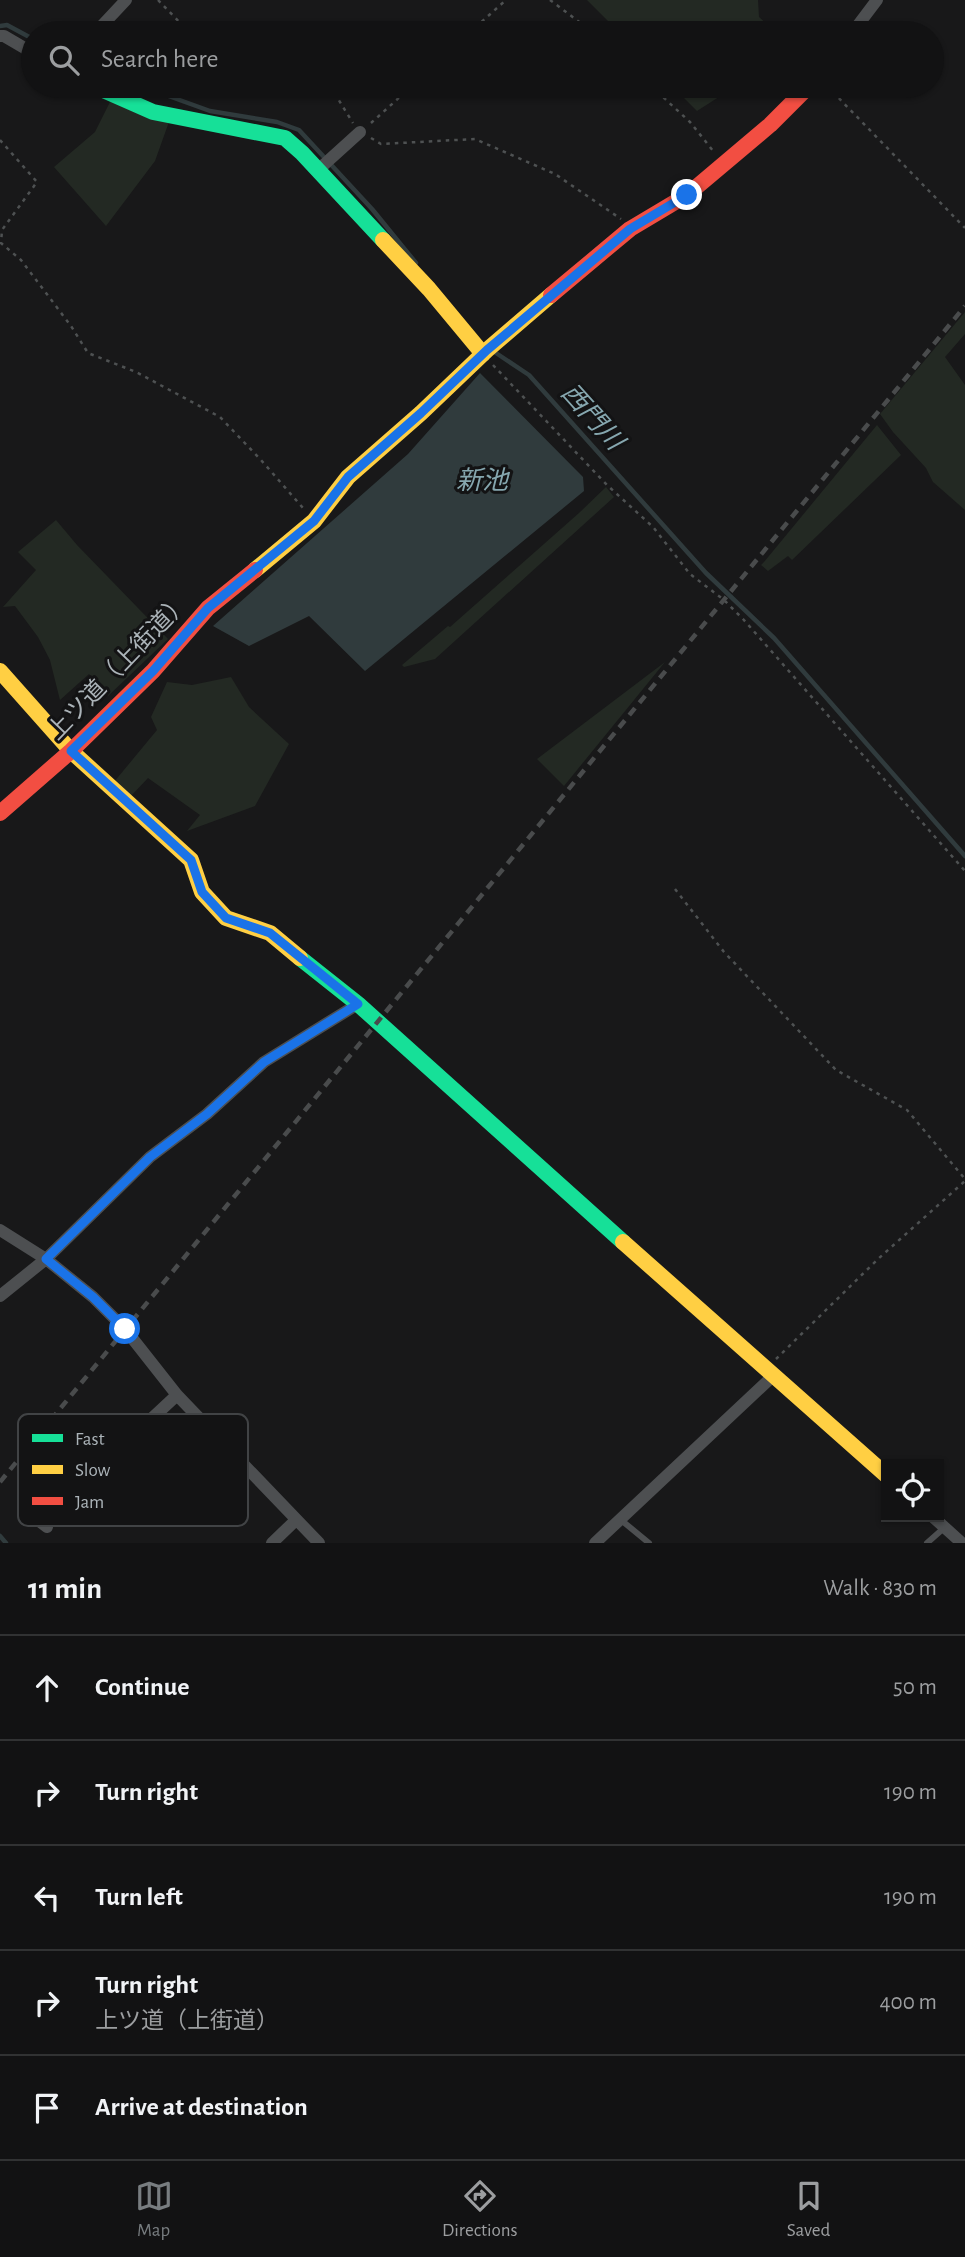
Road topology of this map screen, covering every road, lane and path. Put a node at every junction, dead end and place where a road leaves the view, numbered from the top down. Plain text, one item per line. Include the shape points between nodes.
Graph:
1 (126, 0) edge
2 (158, 0) edge
3 (506, 0) edge
4 (550, 0) edge
5 (877, 0) edge
6 (106, 21) edge
7 (178, 21) edge
8 (482, 21) edge
9 (578, 21) edge
10 (861, 21) edge
11 (0, 36) edge
12 (21, 46) edge
13 (119, 98) edge
14 (337, 98) edge
15 (398, 98) edge
16 (664, 98) edge
17 (797, 98) edge
18 (840, 98) edge
19 (360, 132) junction
20 (0, 140) edge
21 (723, 164) junction
22 (324, 165) junction
23 (965, 228) edge
24 (630, 229) junction
25 (488, 350) junction
26 (314, 521) junction
27 (0, 671) edge
28 (71, 751) junction
29 (0, 813) edge
30 (965, 871) edge
31 (676, 889) dead end
32 (358, 1004) junction
33 (965, 1180) edge
34 (0, 1230) edge
35 (46, 1259) junction
36 (0, 1296) edge
37 (770, 1373) junction
38 (177, 1395) junction
39 (157, 1414) edge
40 (195, 1414) edge
41 (248, 1470) edge
42 (881, 1471) edge
43 (296, 1520) junction
44 (621, 1520) junction
45 (939, 1522) edge
46 (945, 1527) junction
47 (272, 1543) edge
48 (319, 1543) edge
49 (595, 1543) edge
50 (649, 1543) edge
51 (927, 1543) edge
52 (962, 1543) edge

1 - 6 street
2 - 7 path
3 - 8 path
4 - 9 path
5 - 10 street
11 - 12 street
13 - 22 street via 153,112 285,138
14 - 19 path
15 - 19 path
16 - 21 path
17 - 21 street, 上ツ道（上街道）
18 - 23 path
19 - 22 street
19 - 24 path via 381,144 475,139 555,174
20 - 26 path via 37,182 2,230 1,243 21,260 88,353 136,372 220,417
21 - 24 street, 上ツ道（上街道） via 687,195
22 - 25 street via 429,289
24 - 25 street, 上ツ道（上街道）
25 - 26 street, 上ツ道（上街道） via 348,477
25 - 30 path via 607,485 653,527 690,575 743,619
26 - 28 street, 上ツ道（上街道） via 208,608 153,671
27 - 28 street
28 - 29 street, 上ツ道（上街道）
28 - 32 street via 191,860 202,892 226,918 270,933
31 - 33 path via 724,952 835,1070 907,1110
32 - 35 street via 264,1062 150,1157
32 - 37 street
33 - 37 path via 878,1259
34 - 35 street
35 - 36 street
35 - 38 street via 125,1329
37 - 42 street
37 - 44 street
38 - 39 street
38 - 40 street
41 - 43 street
43 - 47 street
43 - 48 street
44 - 49 street
44 - 50 lane
45 - 46 street
46 - 51 lane
46 - 52 street

